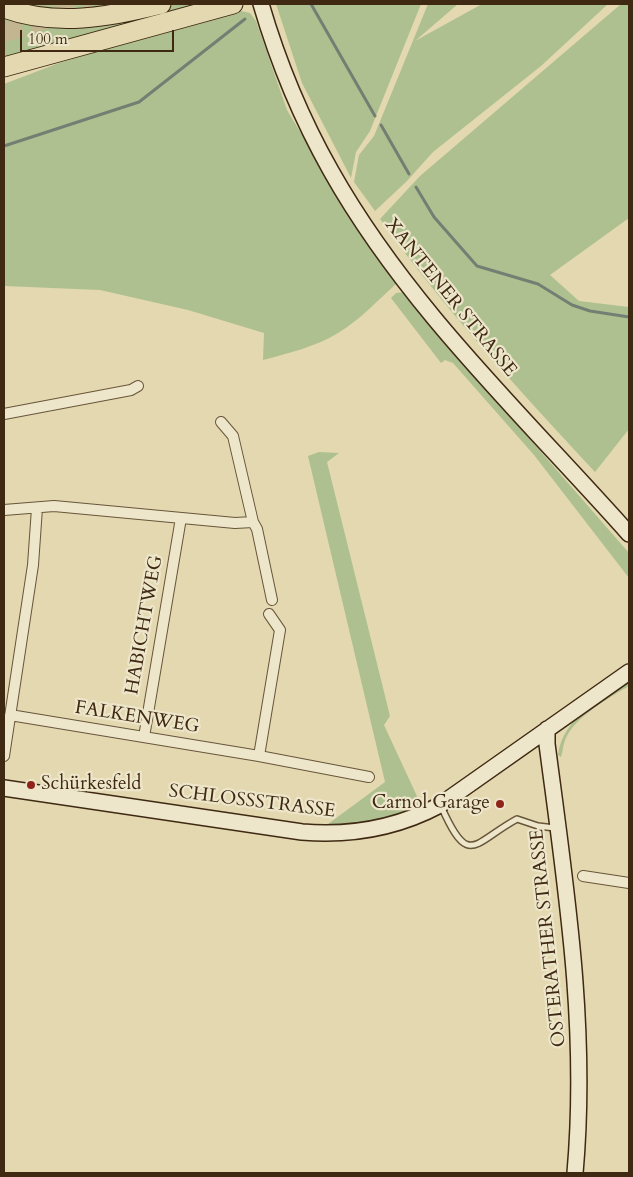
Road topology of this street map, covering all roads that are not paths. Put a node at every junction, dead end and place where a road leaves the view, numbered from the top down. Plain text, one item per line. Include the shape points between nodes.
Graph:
1 (161, 4) edge
2 (233, 4) edge
3 (261, 4) edge
4 (4, 8) edge
5 (4, 67) edge
6 (138, 386) dead end
7 (4, 414) edge
8 (221, 422) dead end
9 (37, 508) junction
10 (4, 510) edge
11 (181, 518) junction
12 (253, 522) junction
13 (629, 534) edge
14 (272, 600) dead end
15 (270, 614) dead end
16 (629, 672) edge
17 (8, 699) edge
18 (10, 715) junction
19 (547, 728) junction
20 (144, 737) junction
21 (4, 756) edge
22 (259, 756) junction
23 (369, 777) dead end
24 (4, 788) edge
25 (440, 805) junction
26 (558, 828) junction
27 (583, 876) dead end
28 (629, 883) edge
29 (575, 1173) edge

1 - 4 highway via 73,20 36,18
2 - 5 highway
3 - 13 main road, XANTENER STRASSE via 299,109 331,172 365,225 440,324
6 - 7 street via 132,390
8 - 12 street via 233,436
9 - 10 street
9 - 11 street via 54,506
9 - 17 street via 32,565
11 - 12 street
11 - 20 street, HABICHTWEG
12 - 14 street
15 - 22 street via 280,630
16 - 19 main road, SCHLOSSSTRASSE
17 - 18 street
18 - 20 street, FALKENWEG
18 - 21 street
19 - 25 main road, SCHLOSSSTRASSE
19 - 26 main road, OSTERATHER STRASSE
20 - 22 street, FALKENWEG
22 - 23 street, FALKENWEG
24 - 25 main road, SCHLOSSSTRASSE via 323,834 388,826
25 - 26 lane via 456,837 467,845 480,844 517,819
26 - 29 main road, OSTERATHER STRASSE via 576,971 580,1056
27 - 28 street

